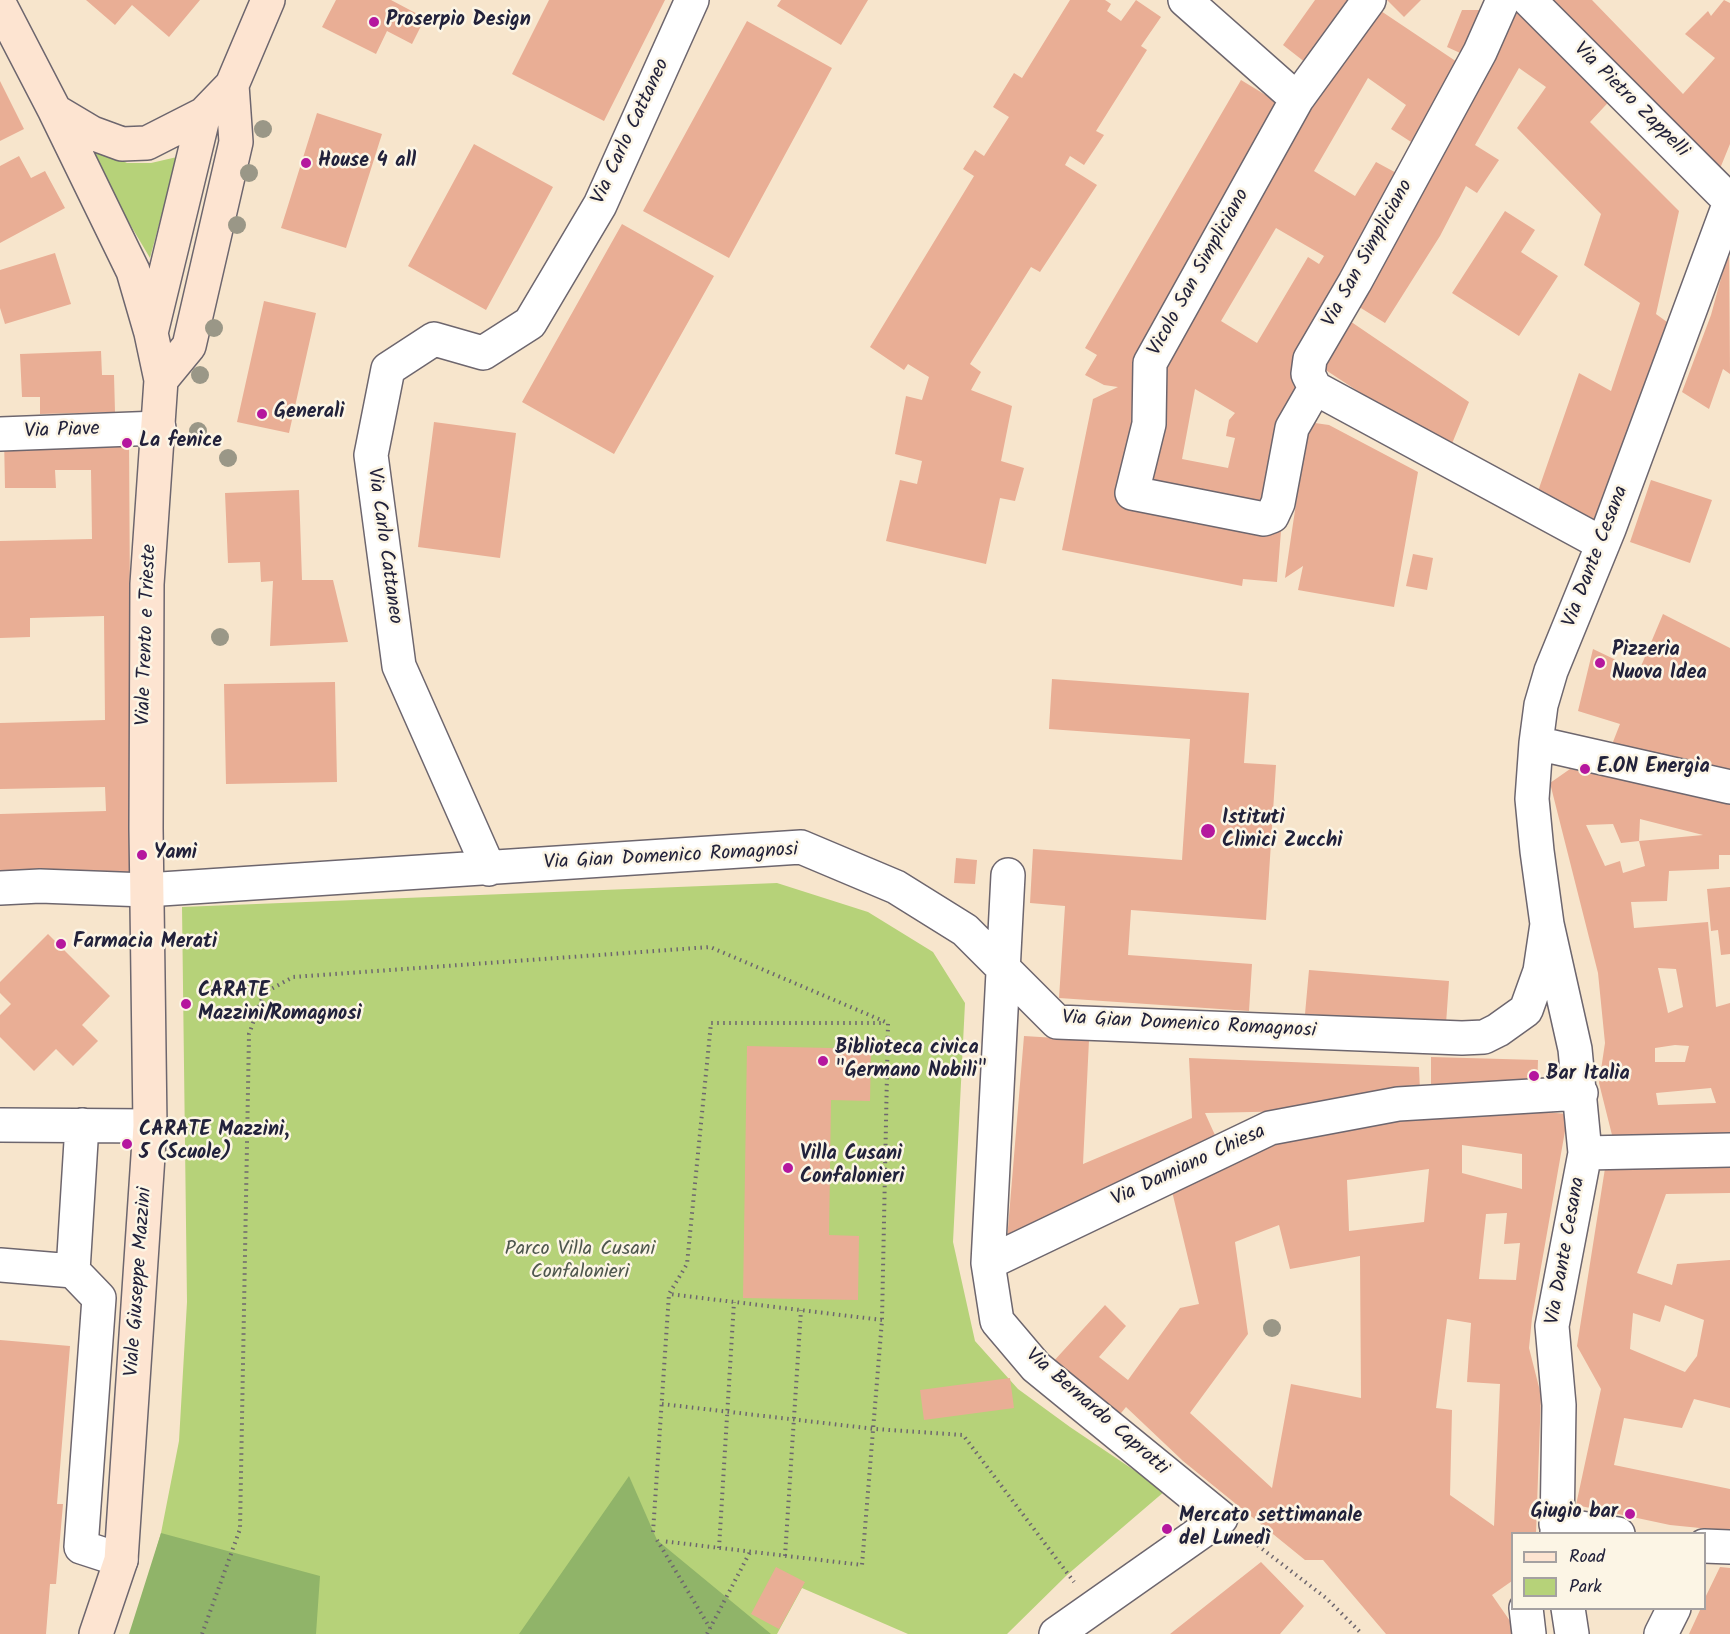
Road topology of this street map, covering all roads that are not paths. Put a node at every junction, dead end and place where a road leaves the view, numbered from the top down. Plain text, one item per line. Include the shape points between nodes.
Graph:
1 (268, 0) edge
2 (692, 0) edge
3 (1185, 0) edge
4 (1369, 0) edge
5 (1503, 0) edge
6 (1529, 0) edge
7 (0, 5) edge
8 (232, 85) junction
9 (1297, 99) junction
10 (55, 111) junction
11 (204, 114) junction
12 (1730, 201) edge
13 (151, 333) junction
14 (162, 380) junction
15 (1315, 388) junction
16 (159, 428) junction
17 (0, 434) edge
18 (1603, 544) junction
19 (1536, 743) junction
20 (1730, 787) edge
21 (489, 869) junction
22 (1008, 875) dead end
23 (0, 888) edge
24 (146, 890) junction
25 (1547, 924) junction
26 (1003, 971) junction
27 (1526, 1010) junction
28 (1575, 1049) junction
29 (1581, 1093) junction
30 (0, 1125) edge
31 (82, 1125) junction
32 (150, 1126) junction
33 (1730, 1150) edge
34 (1584, 1153) junction
35 (988, 1263) junction
36 (0, 1265) edge
37 (73, 1271) junction
38 (1555, 1530) edge
39 (1597, 1532) edge
40 (1706, 1546) edge
41 (1730, 1547) edge
42 (121, 1560) junction
43 (1526, 1610) edge
44 (1568, 1610) edge
45 (1673, 1610) edge
46 (96, 1634) edge
47 (1056, 1634) edge
48 (1529, 1634) edge
49 (1572, 1634) edge
50 (1661, 1634) edge

1 - 8 main road
2 - 21 street, Via Carlo Cattaneo via 600,205 530,323 483,353 434,339 388,369 370,455 399,666
3 - 9 street
4 - 9 street, Vicolo San Simpliciano
5 - 15 street, Via San Simpliciano via 1475,62 1310,359 1308,374
6 - 12 street, Via Pietro Zappelli
7 - 10 main road, Viale Trento e Trieste
8 - 11 main road
8 - 14 main road via 236,142 189,346
9 - 15 street, Vicolo San Simpliciano via 1150,363 1149,424 1132,493 1264,519 1272,516 1292,428
10 - 11 main road via 122,144 147,143
10 - 13 main road, Viale Trento e Trieste via 133,271
11 - 13 main road, Viale Trento e Trieste
12 - 18 street, Via Dante Cesana
13 - 14 main road, Viale Trento e Trieste
14 - 16 main road, Viale Trento e Trieste
15 - 18 street
16 - 17 street, Via Piave
16 - 24 main road, Viale Trento e Trieste via 147,584
18 - 19 street, Via Dante Cesana via 1551,670
19 - 20 street
19 - 25 street, Via Dante Cesana via 1532,799
21 - 24 street, Via Gian Domenico Romagnosi
21 - 26 street, Via Gian Domenico Romagnosi via 801,847 896,887 965,930
22 - 26 street, Via Bernardo Caprotti
23 - 24 street, Via Gian Domenico Romagnosi
24 - 32 main road, Viale Giuseppe Mazzini
25 - 27 street, Via Dante Cesana via 1540,972
25 - 28 street, Via Dante Cesana
26 - 27 street, Via Gian Domenico Romagnosi via 1057,1022 1462,1038 1484,1037
26 - 35 street, Via Bernardo Caprotti
27 - 28 street via 1561,1032
28 - 29 street, Via Dante Cesana
29 - 34 street, Via Dante Cesana
29 - 35 street, Via Damiano Chiesa via 1398,1104 1270,1128
30 - 31 street
31 - 32 street
31 - 37 street
32 - 42 main road, Viale Giuseppe Mazzini
33 - 34 street
34 - 38 street, Via Dante Cesana via 1552,1326 1559,1405
35 - 47 street, Via Bernardo Caprotti via 997,1321 1036,1367 1221,1518
36 - 37 street
37 - 42 street via 99,1298 81,1547
38 - 39 street
40 - 41 street
42 - 46 main road, Viale Giuseppe Mazzini
43 - 48 street
44 - 49 street
45 - 50 street

